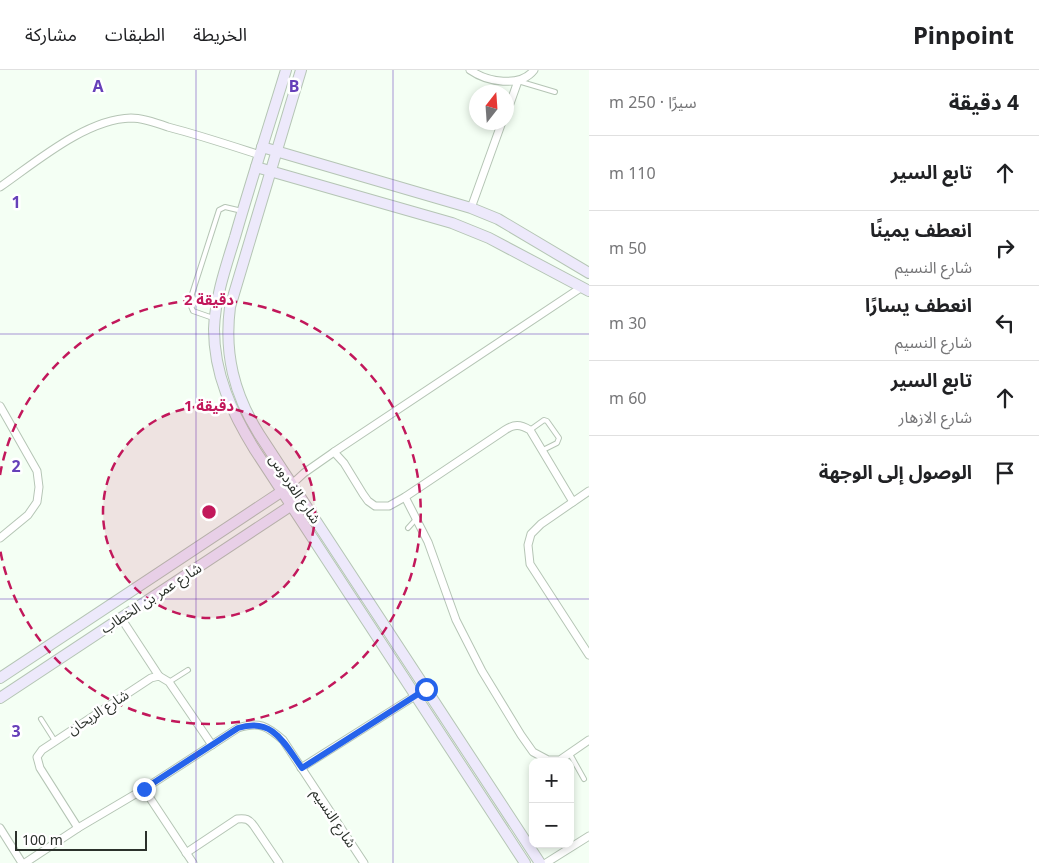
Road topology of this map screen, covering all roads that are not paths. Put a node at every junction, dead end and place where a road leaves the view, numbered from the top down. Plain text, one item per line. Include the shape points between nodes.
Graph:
1 (286, 70) edge
2 (301, 70) edge
3 (470, 70) edge
4 (534, 70) edge
5 (518, 80) junction
6 (514, 91) edge
7 (555, 92) dead end
8 (268, 127) junction
9 (499, 130) edge
10 (283, 131) junction
11 (261, 151) junction
12 (277, 152) junction
13 (314, 162) junction
14 (256, 167) junction
15 (271, 172) junction
16 (308, 182) junction
17 (0, 187) edge
18 (248, 193) junction
19 (263, 197) junction
20 (470, 208) junction
21 (242, 211) junction
22 (589, 273) edge
23 (586, 289) edge
24 (215, 318) junction
25 (0, 406) edge
26 (530, 430) junction
27 (543, 450) junction
28 (334, 452) junction
29 (292, 484) junction
30 (589, 491) edge
31 (282, 492) junction
32 (405, 498) junction
33 (302, 499) junction
34 (573, 502) junction
35 (291, 506) junction
36 (417, 518) junction
37 (408, 528) dead end
38 (0, 538) edge
39 (121, 618) junction
40 (383, 622) junction
41 (372, 630) junction
42 (589, 654) edge
43 (17, 667) junction
44 (188, 670) dead end
45 (159, 676) junction
46 (0, 678) edge
47 (26, 681) junction
48 (169, 682) junction
49 (426, 689) junction
50 (416, 696) junction
51 (0, 698) edge
52 (42, 719) dead end
53 (589, 740) edge
54 (55, 741) junction
55 (212, 745) junction
56 (570, 754) junction
57 (302, 768) junction
58 (584, 779) dead end
59 (144, 789) junction
60 (0, 828) edge
61 (78, 828) junction
62 (589, 836) edge
63 (186, 853) junction
64 (24, 863) edge
65 (193, 863) edge
66 (279, 863) edge
67 (364, 863) edge
68 (525, 863) edge
69 (540, 863) edge
70 (546, 863) edge

1 - 8 street, شارع الفردوس
2 - 10 street, شارع الفردوس
3 - 5 street via 502,82
4 - 5 street
5 - 6 street
5 - 7 lane
8 - 10 street
8 - 11 street, شارع الفردوس
9 - 20 street
10 - 12 street, شارع الفردوس
11 - 12 street
11 - 14 street, شارع الفردوس
11 - 17 street via 132,118 111,120 60,146
12 - 13 street
12 - 15 street, شارع الفردوس
13 - 16 street via 307,171
13 - 20 street
14 - 15 street
14 - 18 street, شارع الفردوس
15 - 16 street
15 - 19 street, شارع الفردوس
16 - 23 street via 452,223 489,238
18 - 19 street
18 - 21 street, شارع الفردوس
19 - 29 street, شارع الفردوس via 230,307 227,343 245,412
20 - 22 street via 498,220
21 - 24 street, شارع الفردوس
21 - 24 lane via 225,206 218,210 190,300 196,313
23 - 28 street
24 - 31 street, شارع الفردوس via 216,353 225,391 240,427
25 - 38 street via 37,471 39,486 37,502 28,515
26 - 27 street
26 - 27 lane via 544,420 550,424 559,438 557,443
26 - 32 street via 524,426 512,426
27 - 34 street
28 - 29 street
28 - 32 street via 368,501 376,506 389,506
29 - 31 street, شارع عمر بن الخطاب
29 - 33 street, شارع الفردوس
30 - 34 street
31 - 35 street, شارع الفردوس
31 - 43 street, شارع عمر بن الخطاب
32 - 36 street
33 - 35 street, شارع عمر بن الخطاب
33 - 40 street, شارع الفردوس
34 - 42 street via 531,534 528,555 530,564
35 - 39 street, شارع عمر بن الخطاب
35 - 41 street, شارع الفردوس
36 - 37 lane
36 - 56 street via 456,620 521,735 533,752 548,760 560,760
39 - 45 street
39 - 47 street, شارع عمر بن الخطاب
40 - 41 street
40 - 49 street, شارع الفردوس
41 - 50 street, شارع الفردوس
43 - 46 street, شارع عمر بن الخطاب
43 - 47 street
44 - 48 lane
45 - 48 street
45 - 54 street, شارع الريحان via 151,678
47 - 51 street, شارع عمر بن الخطاب
48 - 55 street
49 - 50 street
49 - 69 street, شارع الفردوس
50 - 57 street
50 - 68 street, شارع الفردوس
52 - 54 lane
53 - 56 street
54 - 61 street, شارع الريحان via 42,750 37,757 38,763
55 - 57 street, شارع النسيم via 238,728 258,724 283,740
55 - 59 street, شارع النسيم
56 - 58 lane
57 - 67 street, شارع النسيم
59 - 61 street, شارع النسيم
59 - 63 street
60 - 64 street
61 - 64 street, شارع النسيم
62 - 70 street
63 - 65 street
63 - 66 street via 237,819 245,818 250,820

